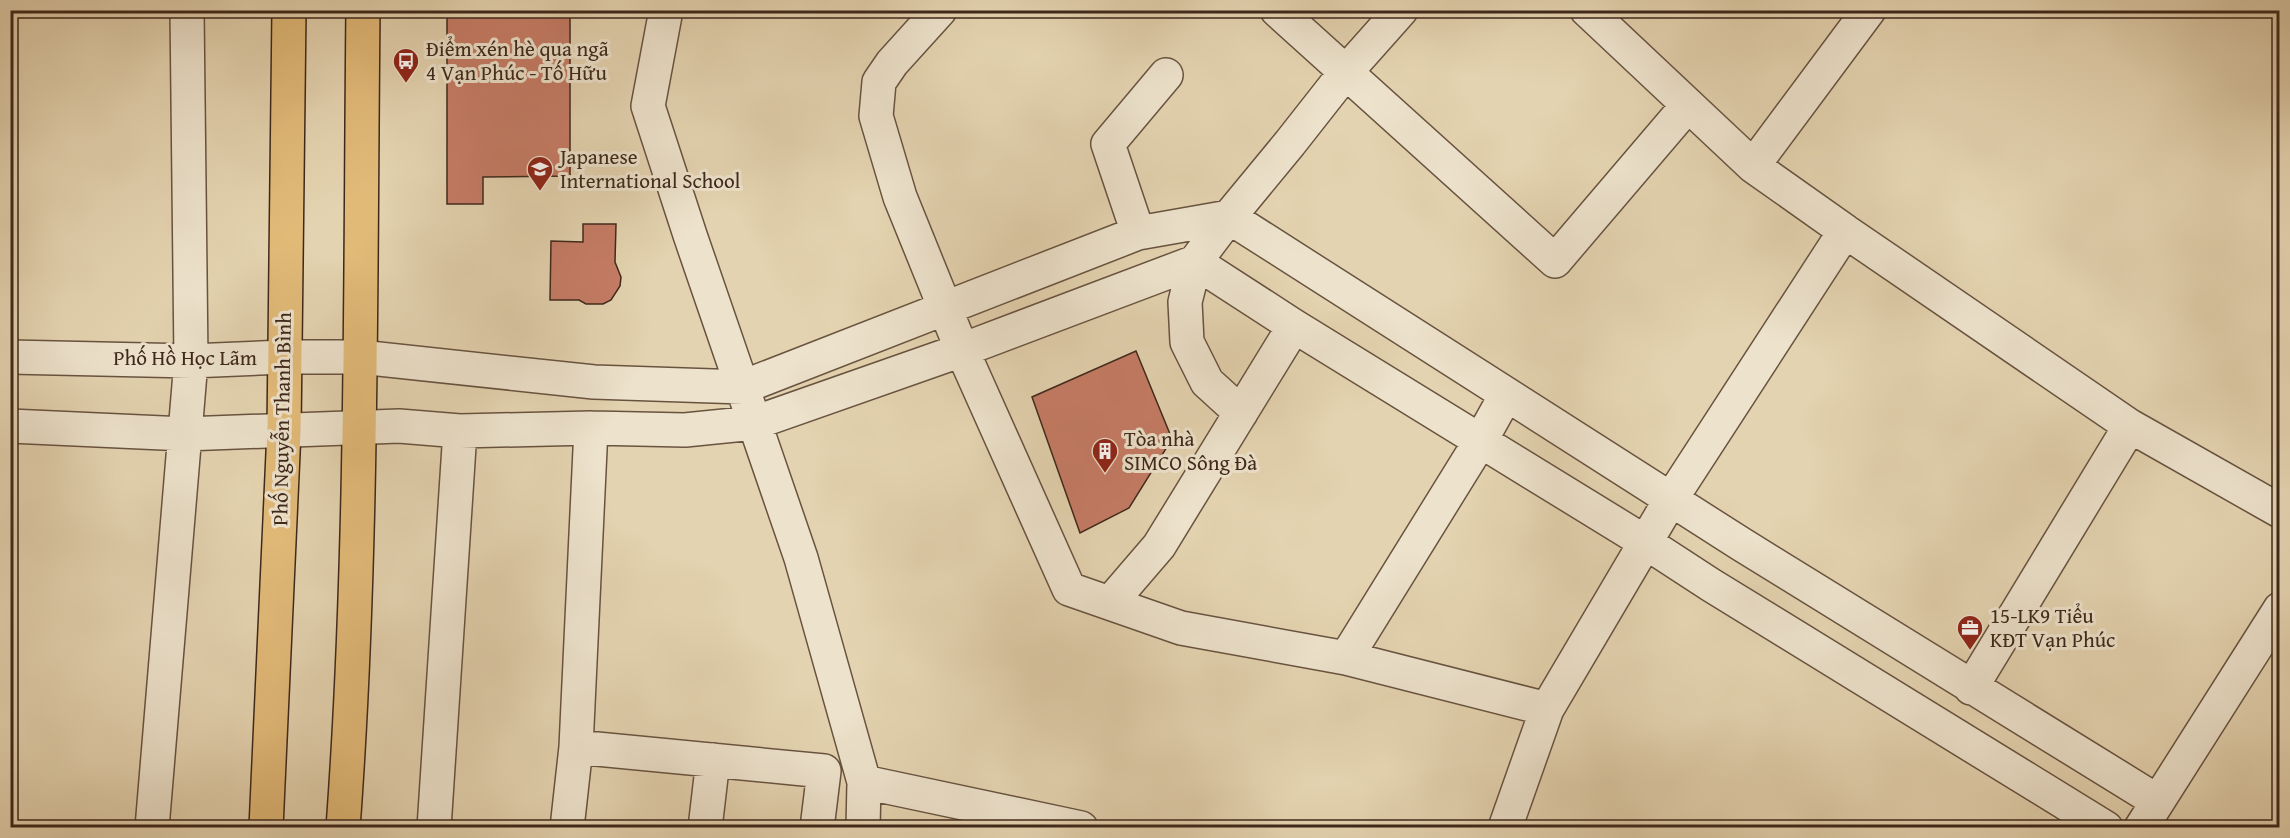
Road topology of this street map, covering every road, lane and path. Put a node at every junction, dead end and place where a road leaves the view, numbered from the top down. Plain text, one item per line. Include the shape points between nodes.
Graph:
1 (187, 10) edge
2 (289, 10) edge
3 (363, 10) edge
4 (666, 10) edge
5 (940, 10) edge
6 (1277, 10) edge
7 (1401, 10) edge
8 (1587, 10) edge
9 (1869, 10) edge
10 (1345, 73) junction
11 (1166, 75) dead end
12 (1688, 105) junction
13 (1753, 166) junction
14 (1229, 217) junction
15 (1845, 231) junction
16 (1138, 233) junction
17 (1195, 262) junction
18 (945, 307) junction
19 (1294, 326) junction
20 (962, 350) junction
21 (10, 357) edge
22 (284, 357) junction
23 (360, 357) junction
24 (191, 361) junction
25 (743, 387) junction
26 (1506, 395) junction
27 (1241, 413) junction
28 (754, 423) junction
29 (10, 426) edge
30 (2130, 426) junction
31 (358, 427) junction
32 (591, 428) junction
33 (284, 431) junction
34 (459, 431) junction
35 (186, 434) junction
36 (1481, 440) junction
37 (1671, 499) junction
38 (2280, 511) edge
39 (1645, 542) junction
40 (1110, 603) junction
41 (2280, 609) edge
42 (1346, 658) junction
43 (1971, 688) junction
44 (1547, 709) junction
45 (576, 747) junction
46 (713, 760) junction
47 (864, 782) junction
48 (2149, 814) edge
49 (152, 828) edge
50 (266, 828) edge
51 (343, 828) edge
52 (434, 828) edge
53 (567, 828) edge
54 (705, 828) edge
55 (817, 828) edge
56 (863, 828) edge
57 (1082, 828) edge
58 (1505, 828) edge
59 (2106, 828) edge

1 - 24 street
2 - 22 main road, Phố Nguyễn Thanh Bình
3 - 23 main road
4 - 25 street via 648,106
5 - 18 street via 879,82 876,116 900,197
6 - 10 street
7 - 10 street
8 - 12 street
9 - 13 street
10 - 12 street via 1555,261
10 - 14 street
11 - 16 street via 1108,144
12 - 13 street
13 - 15 street
14 - 16 street
14 - 17 street
14 - 26 street
15 - 30 street
15 - 37 street
16 - 18 street
17 - 19 street
17 - 20 street
17 - 27 street via 1185,302 1186,342 1207,382
18 - 20 street
18 - 25 street
19 - 27 street
19 - 36 street
20 - 28 street
20 - 40 street via 1069,590
21 - 24 street, Phố Hồ Học Lãm
22 - 23 street, Phố Hồ Học Lãm
22 - 24 street, Phố Hồ Học Lãm
22 - 33 main road, Phố Nguyễn Thanh Bình
23 - 25 street, Phố Hồ Học Lãm via 594,382
23 - 31 main road
24 - 35 street
25 - 28 street
26 - 36 street
26 - 37 street
27 - 40 street via 1159,546
28 - 32 street via 685,430
28 - 47 street via 801,558
29 - 35 street
30 - 38 street
30 - 43 street
31 - 33 street
31 - 34 street
31 - 51 main road via 350,728
32 - 34 street
32 - 45 street
33 - 35 street
33 - 50 main road, Phố Nguyễn Thanh Bình
34 - 52 street
35 - 49 street
36 - 39 street
36 - 42 street
37 - 39 street
37 - 43 street
39 - 44 street
39 - 59 street
40 - 42 street via 1180,628
41 - 48 street
42 - 44 street
43 - 48 street
44 - 58 street
45 - 46 street
45 - 53 street
46 - 54 street
46 - 55 street via 824,771
47 - 56 street
47 - 57 street

